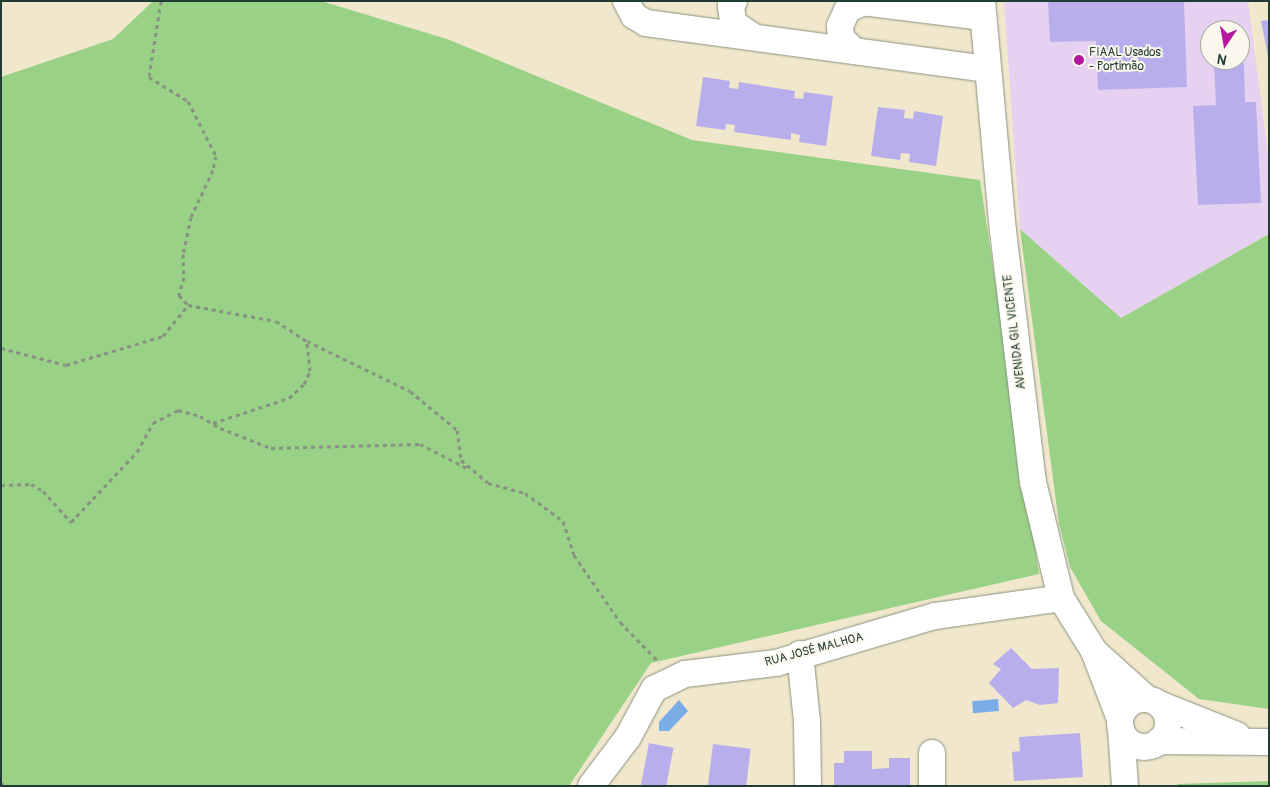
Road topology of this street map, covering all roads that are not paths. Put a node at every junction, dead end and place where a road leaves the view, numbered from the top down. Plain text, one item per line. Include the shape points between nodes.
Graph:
1 (626, 1) edge
2 (734, 1) edge
3 (858, 2) edge
4 (982, 9) edge
5 (752, 36) junction
6 (853, 50) junction
7 (988, 69) junction
8 (1061, 598) junction
9 (1094, 651) junction
10 (800, 654) junction
11 (1153, 701) junction
12 (1120, 724) junction
13 (1259, 741) edge
14 (1156, 743) junction
15 (932, 753) dead end
16 (591, 786) edge
17 (808, 786) edge
18 (932, 786) edge
19 (1125, 786) edge
20 (1133, 786) edge

1 - 5 street via 634,16 646,23
2 - 5 street via 731,6 733,23
3 - 4 street
3 - 6 street via 847,10 840,26 841,38
4 - 7 street, AVENIDA GIL VICENTE
5 - 6 street
6 - 7 street
7 - 8 street, AVENIDA GIL VICENTE via 1033,482
8 - 9 street, AVENIDA GIL VICENTE
8 - 10 street, RUA JOSÉ MALHOA via 935,616
9 - 11 street
9 - 12 street
10 - 16 street, RUA JOSÉ MALHOA via 776,663 685,674 654,689 628,737
10 - 17 street via 807,722
11 - 12 street via 1126,706
11 - 13 street
11 - 14 street via 1168,722
12 - 14 street via 1124,737 1137,746
12 - 19 street
13 - 14 street
14 - 20 street
15 - 18 street

